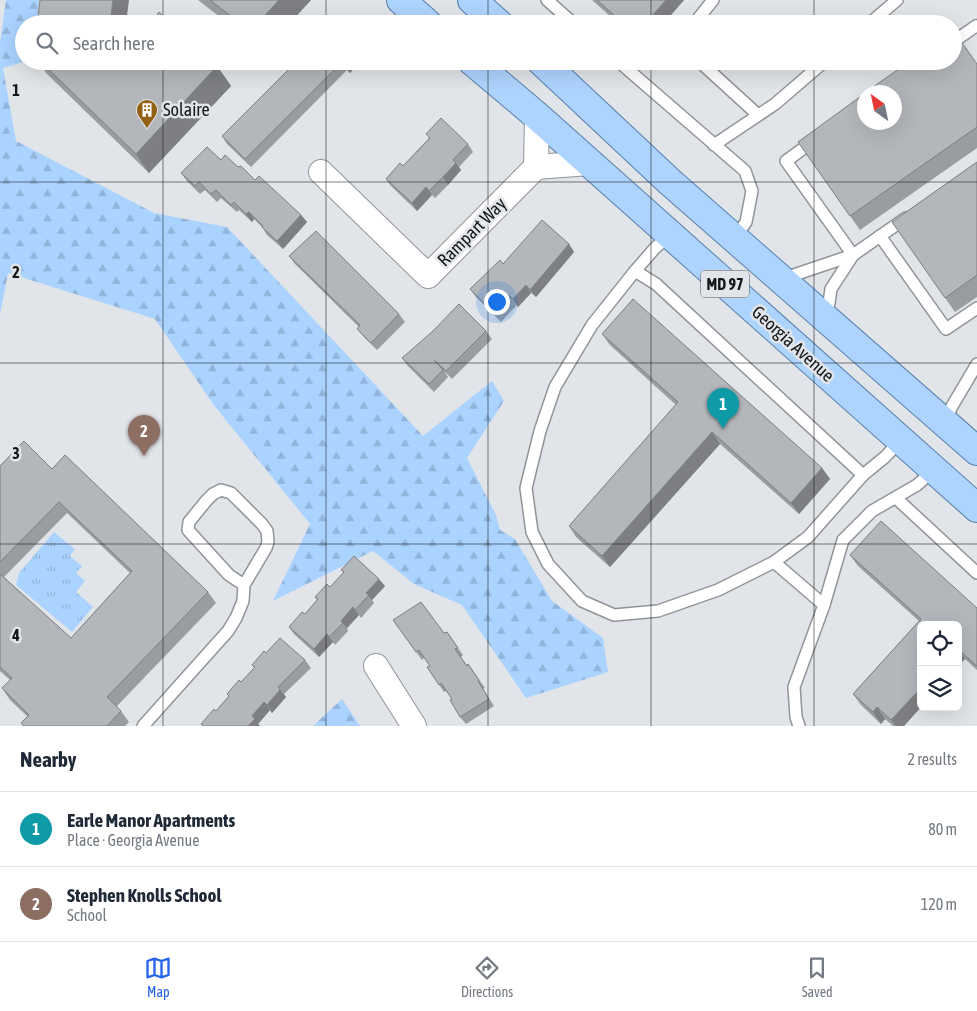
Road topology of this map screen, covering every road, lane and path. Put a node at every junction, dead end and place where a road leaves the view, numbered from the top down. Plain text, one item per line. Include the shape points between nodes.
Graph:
1 (401, 0) edge
2 (472, 0) edge
3 (547, 0) edge
4 (713, 0) edge
5 (897, 0) edge
6 (418, 15) edge
7 (489, 15) edge
8 (564, 15) edge
9 (701, 15) edge
10 (880, 15) edge
11 (977, 27) edge
12 (962, 36) edge
13 (483, 70) edge
14 (551, 70) edge
15 (628, 70) edge
16 (708, 70) edge
17 (815, 70) edge
18 (758, 115) junction
19 (537, 116) junction
20 (825, 133) edge
21 (714, 145) junction
22 (589, 163) junction
23 (536, 167) junction
24 (321, 172) dead end
25 (912, 214) edge
26 (670, 234) junction
27 (880, 236) junction
28 (735, 238) junction
29 (852, 255) junction
30 (635, 271) junction
31 (782, 279) junction
32 (977, 308) edge
33 (827, 319) junction
34 (975, 371) edge
35 (946, 423) junction
36 (901, 440) junction
37 (977, 451) edge
38 (934, 470) junction
39 (863, 475) junction
40 (896, 498) junction
41 (977, 508) edge
42 (774, 562) junction
43 (977, 573) edge
44 (244, 585) junction
45 (824, 605) junction
46 (376, 666) dead end
47 (143, 726) edge
48 (414, 726) edge
49 (799, 726) edge

1 - 6 main road
2 - 7 main road
3 - 8 lane
4 - 9 lane
5 - 10 lane
11 - 12 lane
13 - 19 main road, Georgia Avenue / MD 97
14 - 28 main road, MD 97
15 - 21 lane
16 - 18 lane
17 - 18 lane
18 - 21 lane
19 - 22 main road, Georgia Avenue / MD 97
19 - 23 street
20 - 29 lane via 786,161
21 - 28 lane via 745,171 752,191 746,222
22 - 23 street
22 - 26 main road, Georgia Avenue / MD 97
23 - 24 street, Rampart Way via 428,276
25 - 27 lane
26 - 30 lane
26 - 36 main road, Georgia Avenue / MD 97
27 - 29 lane
27 - 32 lane via 946,329
28 - 31 main road, MD 97
29 - 31 lane
29 - 33 lane via 831,289
30 - 39 lane via 656,284
30 - 42 lane via 592,325 555,387 526,488 532,532 548,564 582,601 614,615 658,611 718,590
31 - 33 main road, MD 97
33 - 35 main road, MD 97
34 - 35 lane via 951,408
35 - 37 main road, MD 97
36 - 38 main road, Georgia Avenue / MD 97
36 - 39 lane
38 - 40 lane
38 - 41 main road, Georgia Avenue / MD 97
39 - 42 lane via 808,537
40 - 43 lane
40 - 45 lane via 872,511 843,540
42 - 45 lane
44 - 44 lane via 266,548 267,532 231,493 221,490 206,501 189,522 188,530 229,574
44 - 47 lane via 243,601 228,631
45 - 49 lane via 794,687
46 - 48 street

